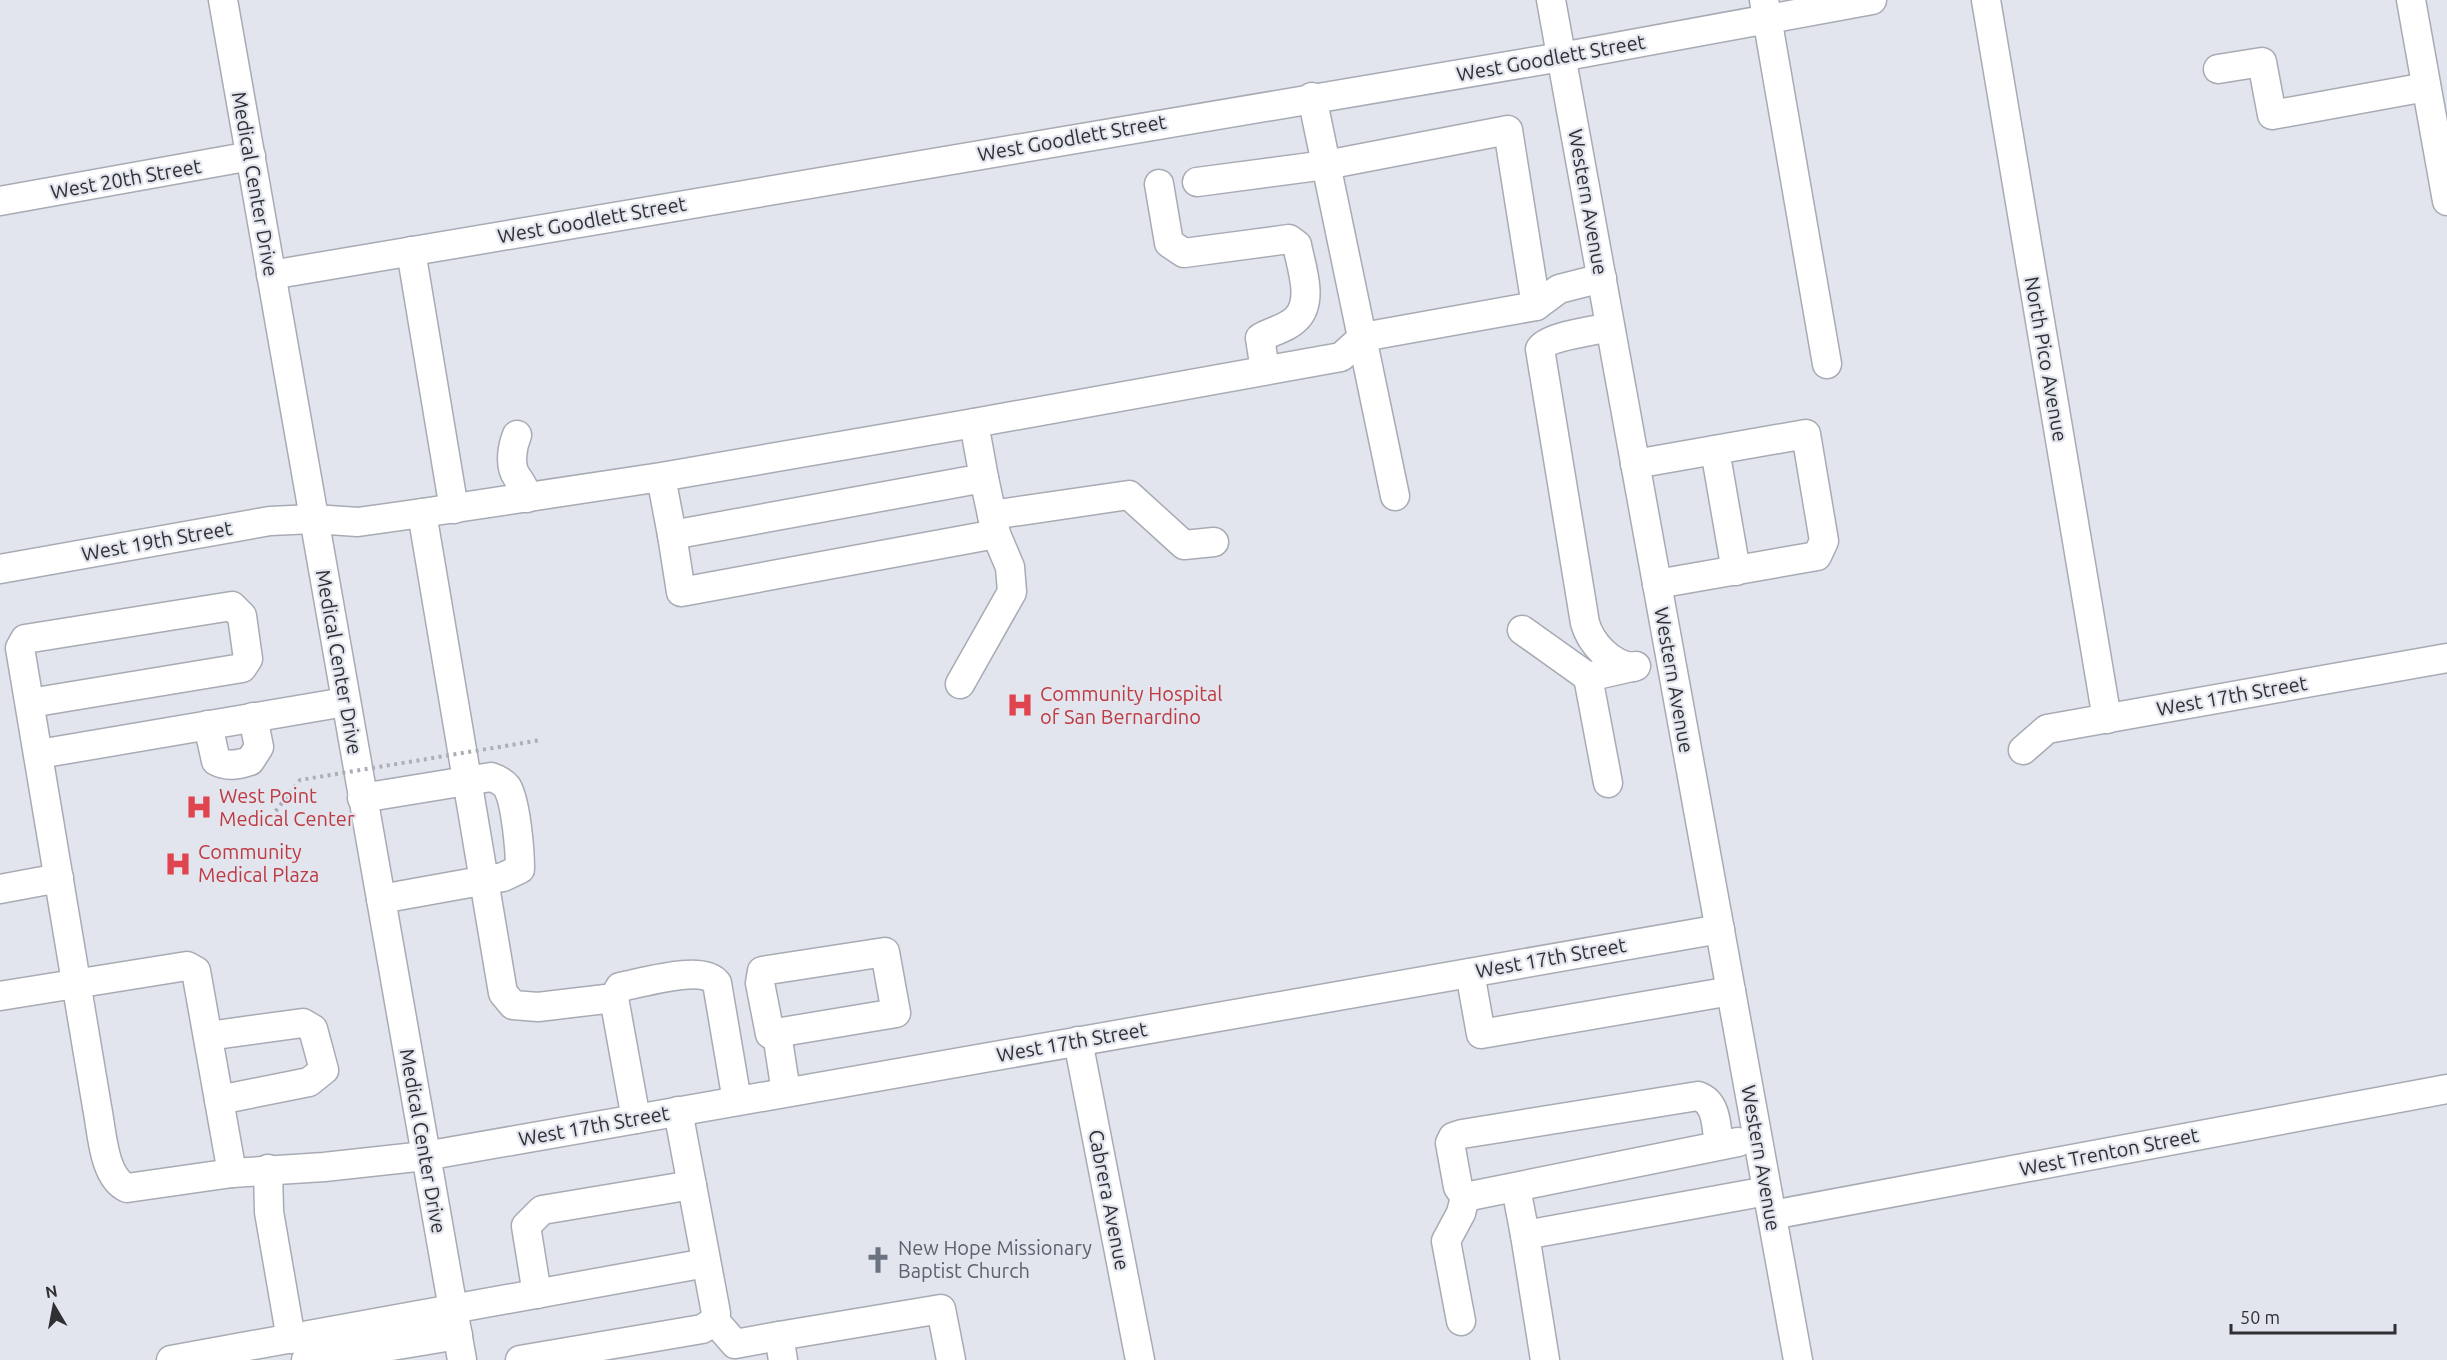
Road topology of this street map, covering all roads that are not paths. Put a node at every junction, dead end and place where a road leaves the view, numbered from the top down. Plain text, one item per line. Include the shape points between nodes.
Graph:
1 (223, 0) edge
2 (1551, 0) edge
3 (1872, 0) edge
4 (1986, 0) edge
5 (2411, 0) edge
6 (1766, 9) edge
7 (1561, 57) junction
8 (2218, 69) dead end
9 (2426, 87) junction
10 (1312, 97) junction
11 (251, 156) junction
12 (1326, 165) junction
13 (1197, 182) dead end
14 (1160, 184) dead end
15 (0, 201) edge
16 (2447, 201) edge
17 (411, 251) junction
18 (271, 274) junction
19 (1602, 278) junction
20 (1536, 306) junction
21 (1610, 327) junction
22 (1363, 337) junction
23 (1827, 364) dead end
24 (1265, 370) junction
25 (974, 423) junction
26 (517, 435) dead end
27 (1715, 450) junction
28 (1635, 464) junction
29 (661, 477) junction
30 (984, 478) junction
31 (526, 491) junction
32 (1395, 496) dead end
33 (454, 508) junction
34 (422, 513) junction
35 (314, 519) junction
36 (994, 525) junction
37 (672, 535) junction
38 (1214, 542) dead end
39 (0, 569) edge
40 (1736, 571) junction
41 (1657, 584) junction
42 (1522, 630) dead end
43 (1671, 658) junction
44 (2447, 658) edge
45 (1634, 667) junction
46 (1588, 677) junction
47 (960, 684) dead end
48 (345, 702) junction
49 (30, 703) junction
50 (253, 717) junction
51 (2107, 719) junction
52 (208, 725) junction
53 (2023, 750) dead end
54 (39, 754) junction
55 (467, 781) junction
56 (1608, 783) dead end
57 (362, 798) junction
58 (59, 878) junction
59 (486, 880) junction
60 (0, 889) edge
61 (381, 899) junction
62 (1720, 928) junction
63 (1470, 973) junction
64 (78, 982) junction
65 (1731, 991) junction
66 (0, 996) edge
67 (614, 998) junction
68 (777, 1034) junction
69 (208, 1036) junction
70 (1078, 1041) junction
71 (2447, 1089) edge
72 (786, 1092) junction
73 (219, 1100) junction
74 (737, 1101) junction
75 (678, 1112) junction
76 (636, 1119) junction
77 (1758, 1139) junction
78 (1719, 1145) junction
79 (425, 1156) junction
80 (268, 1169) junction
81 (232, 1173) junction
82 (692, 1185) junction
83 (1516, 1188) junction
84 (1465, 1197) junction
85 (1769, 1203) junction
86 (1525, 1235) junction
87 (706, 1263) junction
88 (537, 1294) junction
89 (715, 1321) junction
90 (1461, 1321) dead end
91 (457, 1335) edge
92 (781, 1348) edge
93 (299, 1349) edge
94 (730, 1352) edge
95 (171, 1360) edge
96 (520, 1360) edge
97 (951, 1360) edge
98 (1140, 1360) edge
99 (1545, 1360) edge
100 (1798, 1360) edge

1 - 11 street, Medical Center Drive
2 - 7 street, Western Avenue
3 - 6 street, West Goodlett Street
4 - 51 street, North Pico Avenue
5 - 9 street
6 - 7 street, West Goodlett Street
6 - 23 street
7 - 10 street, West Goodlett Street
7 - 19 street, Western Avenue
8 - 9 street via 2262,62 2272,115
9 - 16 street
10 - 12 street
10 - 17 street, West Goodlett Street
11 - 15 street, West 20th Street
11 - 18 street, Medical Center Drive
12 - 13 street
12 - 20 street via 1508,130
12 - 22 street
14 - 24 street via 1169,243 1184,253 1289,238 1298,245 1306,298 1299,317 1260,338
17 - 18 street, West Goodlett Street
17 - 33 street
18 - 35 street, Medical Center Drive
19 - 20 street via 1560,289
19 - 21 street, Western Avenue
20 - 22 street
21 - 28 street, Western Avenue
21 - 45 street via 1564,337 1540,349 1584,623 1598,647 1616,661
22 - 24 street, West 19th Street via 1341,357
22 - 32 street
24 - 25 street, West 19th Street
25 - 29 street, West 19th Street
25 - 30 street
26 - 31 street via 511,448 515,475
27 - 28 street
27 - 40 street
27 - 40 street via 1806,434 1824,541 1816,556
28 - 41 street, Western Avenue
29 - 31 street, West 19th Street
29 - 37 street
30 - 36 street
30 - 37 street
31 - 33 street, West 19th Street
33 - 34 street, West 19th Street
34 - 35 street, West 19th Street via 358,522
34 - 55 street
35 - 39 street, West 19th Street via 270,521
35 - 48 street, Medical Center Drive
36 - 37 street via 681,592
36 - 38 street via 1129,495 1184,545
36 - 47 street via 1010,567 1012,592
40 - 41 street
41 - 43 street, Western Avenue
42 - 46 street
43 - 45 street
43 - 62 street, Western Avenue
44 - 51 street, West 17th Street
45 - 46 street
46 - 56 street
48 - 50 street
48 - 57 street, Medical Center Drive
49 - 49 street via 242,668 248,659 242,616 232,606 24,639 20,648
49 - 54 street
50 - 52 street
50 - 52 street via 259,747 250,761 236,765 225,766 216,761
51 - 53 street, West 17th Street via 2047,729
52 - 54 street
54 - 58 street
55 - 57 street
55 - 59 street
55 - 59 street via 491,777 508,788 520,846 520,869
57 - 61 street, Medical Center Drive
58 - 60 street
58 - 64 street
59 - 61 street
59 - 67 street via 503,993 513,1005 538,1007
61 - 79 street, Medical Center Drive
62 - 63 street, West 17th Street
62 - 65 street, Western Avenue
63 - 65 street via 1481,1034
63 - 70 street, West 17th Street
64 - 66 street
64 - 69 street via 187,966 196,971
64 - 81 street, West 17th Street via 110,1169 118,1184 142,1187
65 - 77 street, Western Avenue
67 - 74 street via 620,987 682,976 703,974 713,978
67 - 76 street
68 - 68 street via 896,1013 885,952 762,971 759,983 770,1034
68 - 72 street
69 - 73 street
69 - 73 street via 303,1023 313,1029 324,1070 309,1082
70 - 72 street, West 17th Street
70 - 98 street, Cabrera Avenue
71 - 85 street, West Trenton Street
72 - 74 street, West 17th Street
73 - 81 street
74 - 75 street, West 17th Street
75 - 76 street, West 17th Street
75 - 82 street
76 - 79 street, West 17th Street
77 - 78 street
77 - 85 street, Western Avenue
78 - 83 street
78 - 84 street via 1712,1106 1698,1096 1462,1134 1450,1143 1458,1187
79 - 80 street, West 17th Street
79 - 91 street, Medical Center Drive
80 - 81 street, West 17th Street
80 - 93 street via 269,1212
82 - 87 street
82 - 88 street via 543,1210 526,1226
83 - 84 street
83 - 86 street
84 - 90 street via 1446,1241
85 - 86 street, West Trenton Street
85 - 100 street, Western Avenue
86 - 99 street
87 - 88 street
87 - 89 street
88 - 91 street
89 - 94 street
89 - 96 street via 702,1329
91 - 93 street
92 - 94 street
92 - 97 street via 941,1309
93 - 95 street

